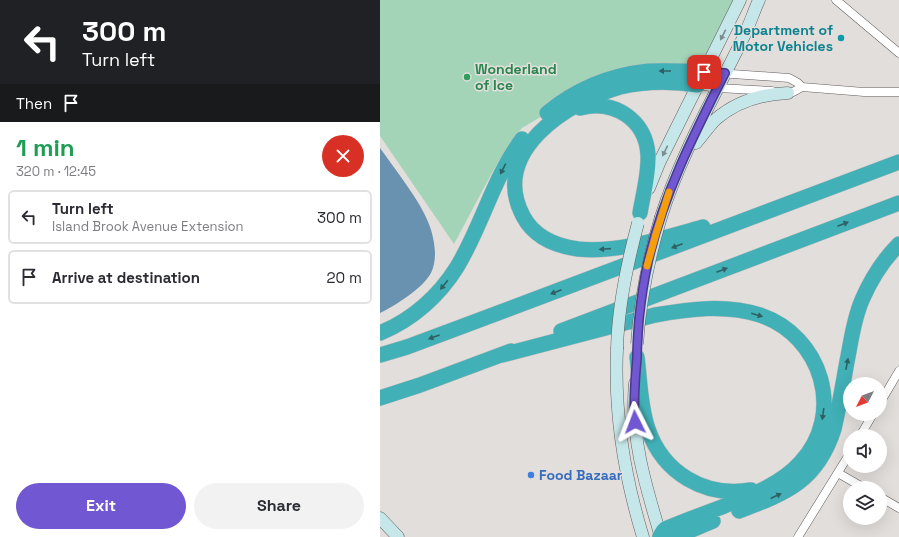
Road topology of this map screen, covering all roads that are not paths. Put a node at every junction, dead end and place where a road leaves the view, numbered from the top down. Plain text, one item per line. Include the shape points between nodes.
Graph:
1 (740, 0) edge
2 (759, 0) edge
3 (836, 0) edge
4 (899, 53) edge
5 (725, 73) junction
6 (701, 78) junction
7 (802, 87) junction
8 (718, 88) junction
9 (899, 92) edge
10 (788, 93) junction
11 (555, 119) junction
12 (682, 161) junction
13 (899, 162) edge
14 (792, 203) junction
15 (899, 203) edge
16 (639, 218) junction
17 (899, 244) edge
18 (380, 333) edge
19 (637, 350) junction
20 (380, 355) edge
21 (502, 355) junction
22 (899, 371) edge
23 (887, 391) edge
24 (380, 398) edge
25 (843, 465) edge
26 (838, 473) junction
27 (785, 476) junction
28 (852, 481) edge
29 (887, 501) edge
30 (899, 508) edge
31 (380, 518) edge
32 (398, 537) edge
33 (643, 537) edge
34 (663, 537) edge
35 (798, 537) edge

1 -> 6 main road
2 - 5 main road
3 - 4 street
5 - 6 street
5 - 7 street via 789,78
5 - 8 main road
6 - 8 street
6 - 11 highway via 620,87 593,97
6 -> 16 main road via 660,161
6 -> 18 highway via 664,71 633,73 588,87 549,111 529,130 512,154 464,254 446,283 418,311
7 - 9 street
7 - 10 street
8 - 10 street
8 - 12 main road
10 - 12 main road via 755,98 730,109 710,125
14 -> 11 highway via 632,245 578,249 558,244 545,239 529,225 521,213 515,188 516,173 525,151 536,136
11 - 16 highway via 574,110 594,105 615,108 634,121 643,136 648,153
12 - 19 main road, bridge via 661,217 645,277
13 - 14 highway
14 -> 20 highway
21 -> 15 highway via 593,318
16 - 33 main road, bridge via 623,285 619,315 617,404 630,491
34 -> 17 highway via 779,495 799,482 816,465 834,429 861,301 878,270
19 - 27 highway via 643,408 648,428 660,454 675,470 705,487 733,492 760,488
19 - 34 main road via 634,406 636,436 645,479
21 - 24 highway
21 -> 27 highway via 674,312 725,309 753,313 766,318 790,332 805,346 816,364 823,391 824,413 816,439 805,457
22 - 23 street
25 - 26 street
26 - 28 street
26 - 35 street
27 - 34 highway via 748,496 665,529
29 - 30 street
31 - 32 main road

